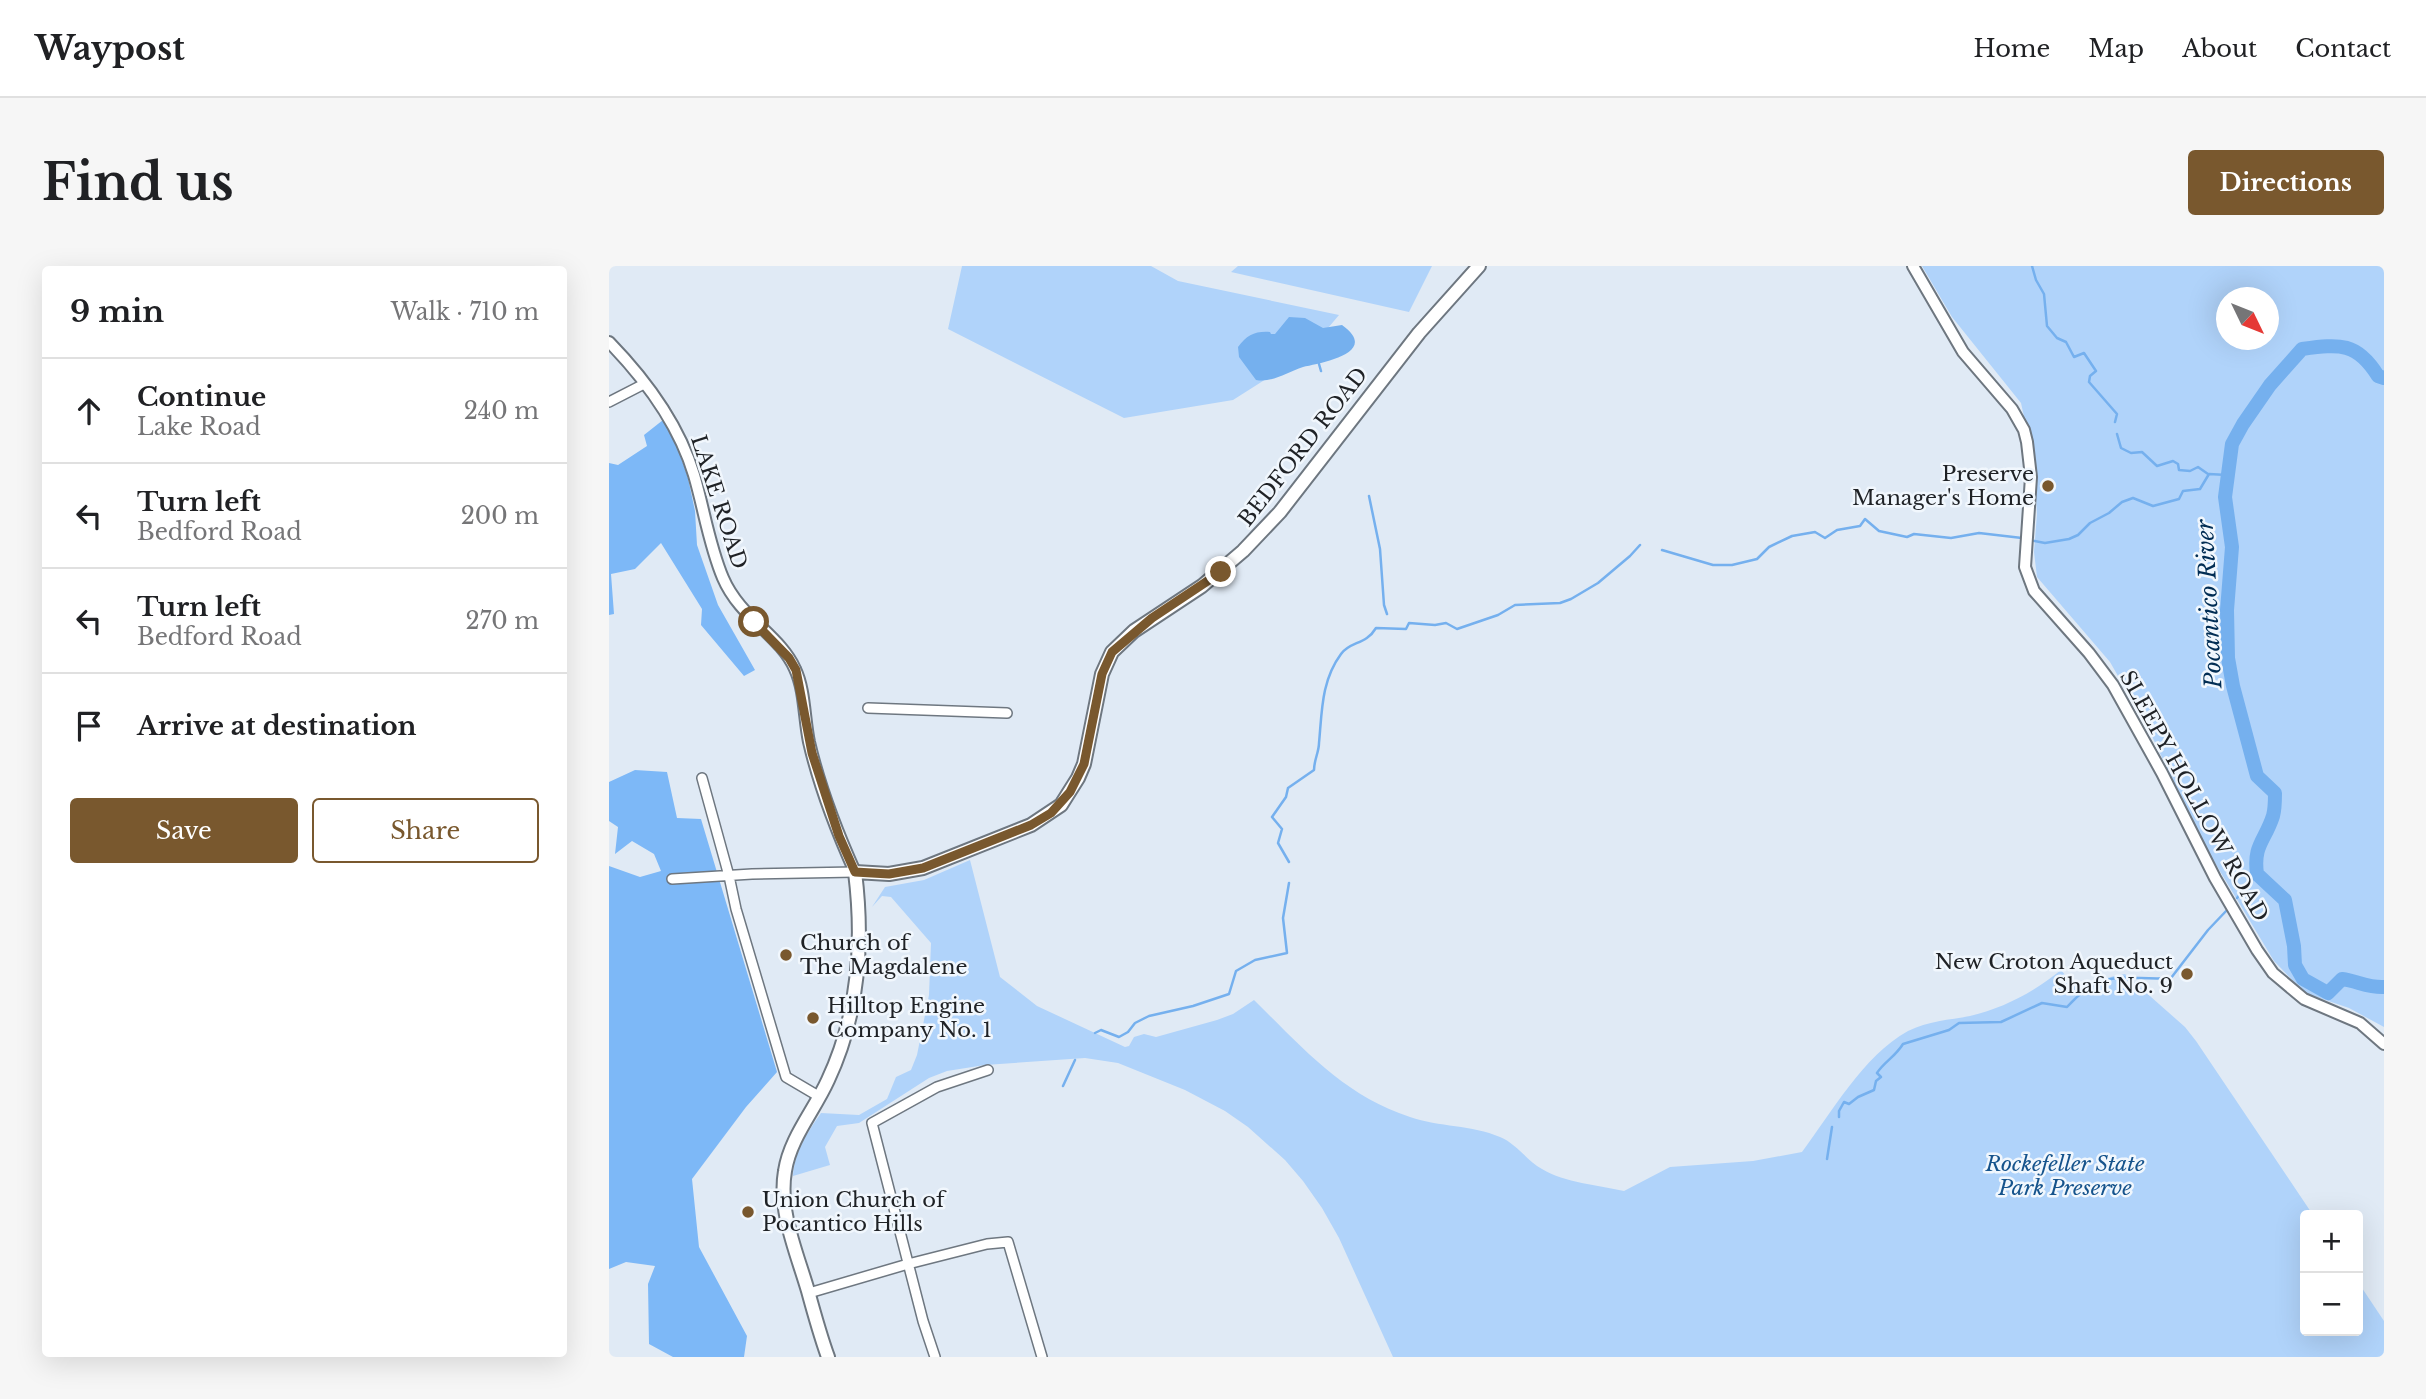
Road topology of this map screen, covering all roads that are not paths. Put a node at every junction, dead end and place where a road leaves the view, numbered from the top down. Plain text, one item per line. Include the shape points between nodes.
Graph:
1 (1479, 266) edge
2 (1913, 266) edge
3 (609, 342) edge
4 (644, 384) junction
5 (609, 402) edge
6 (868, 708) dead end
7 (1007, 713) dead end
8 (702, 778) dead end
9 (855, 872) junction
10 (729, 876) junction
11 (672, 879) dead end
12 (2384, 1045) edge
13 (988, 1070) dead end
14 (820, 1097) junction
15 (908, 1264) junction
16 (809, 1293) junction
17 (828, 1357) edge
18 (935, 1357) edge
19 (1042, 1357) edge

1 - 9 main road, BEDFORD ROAD via 1419,333 1280,512 1243,551 1112,652 1102,674 1084,764 1061,805 1031,825 923,868 889,874
2 - 12 street, SLEEPY HOLLOW ROAD via 1963,352 2024,430 2031,477 2025,542 2029,582 2113,685 2215,878 2273,973 2304,999 2360,1023
3 - 4 street, LAKE ROAD
4 - 5 street
4 - 9 street, LAKE ROAD via 668,416 685,450 728,590 796,670 812,753
6 - 7 street
8 - 10 street
9 - 10 street
9 - 14 main road via 860,931 856,996 845,1040
10 - 11 street
10 - 14 street via 786,1077
13 - 15 street via 945,1083 872,1123
14 - 16 main road via 791,1147 783,1188 788,1223
15 - 16 street
15 - 18 street
15 - 19 street via 1008,1242
16 - 17 main road

